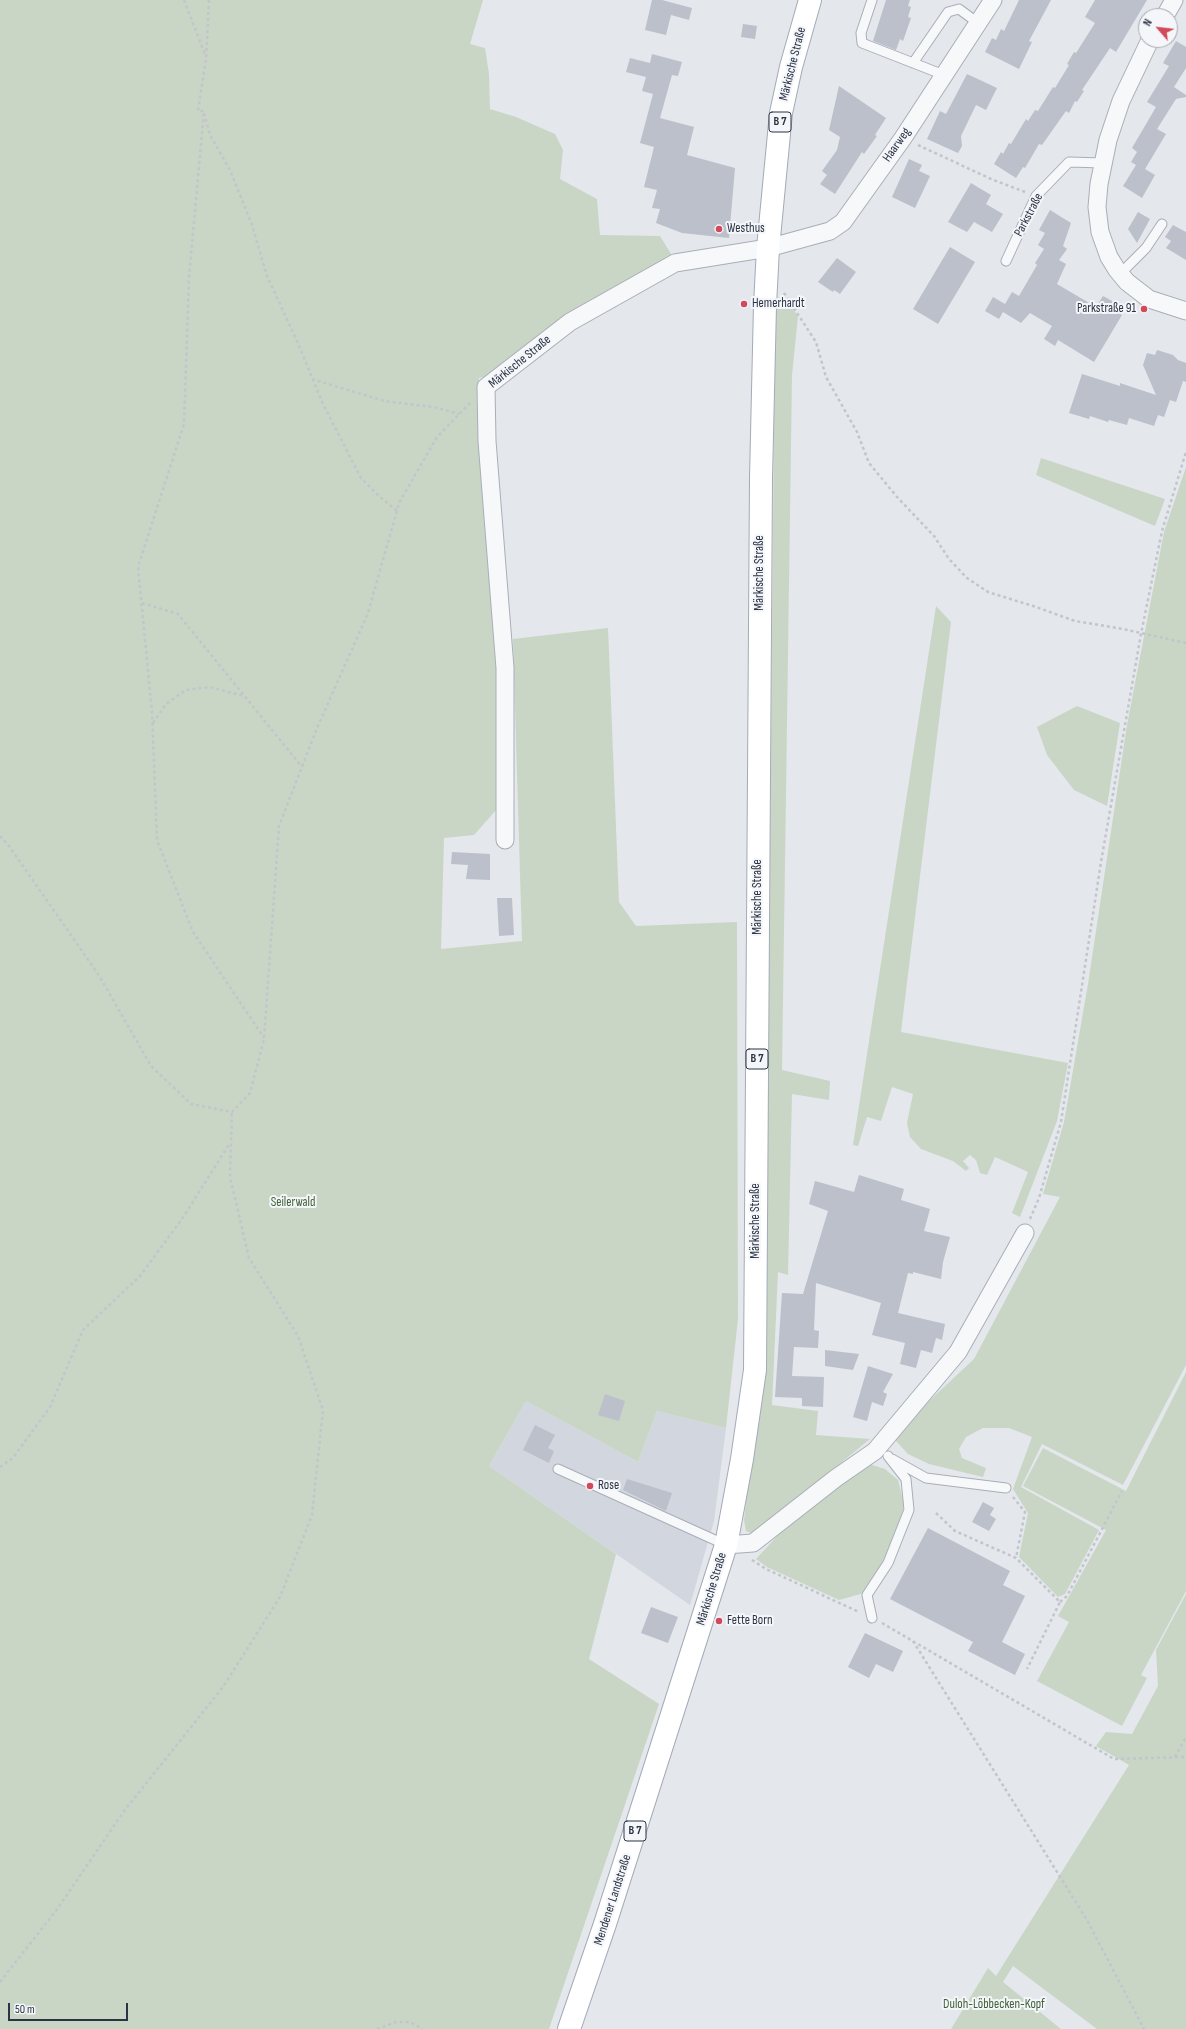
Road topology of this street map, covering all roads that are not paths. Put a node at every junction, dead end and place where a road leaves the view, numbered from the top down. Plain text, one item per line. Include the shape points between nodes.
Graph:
1 (810, 0) edge
2 (872, 0) edge
3 (993, 0) edge
4 (978, 23) junction
5 (1146, 48) edge
6 (913, 63) junction
7 (944, 75) junction
8 (1103, 164) junction
9 (1162, 224) dead end
10 (768, 248) junction
11 (1006, 261) dead end
12 (1120, 274) junction
13 (1186, 311) edge
14 (505, 840) dead end
15 (1025, 1233) road end
16 (881, 1454) junction
17 (558, 1469) dead end
18 (1006, 1488) road end
19 (726, 1545) junction
20 (872, 1618) road end
21 (699, 1633) joint
22 (569, 2029) edge

1 - 10 main road, Märkische Straße / B 7 via 781,112
2 - 6 lane via 861,33 862,43
3 - 4 street, Haarweg
4 - 6 lane via 959,9 948,12
4 - 7 street, Haarweg
5 - 8 street via 1121,101
6 - 7 lane
7 - 10 street, Haarweg via 843,222 830,231
8 - 11 lane, Parkstraße via 1069,162 1036,196
8 - 12 street via 1097,207 1100,232 1109,257
9 - 12 lane via 1146,248
10 - 14 street, Märkische Straße via 675,263 570,322 486,387 487,441 505,668
10 - 19 main road, Märkische Straße / B 7 via 761,478 755,1370
12 - 13 street via 1149,299
15 - 16 street, Märkische Straße via 958,1352
16 - 18 lane via 926,1478
16 - 19 street, Märkische Straße via 836,1478 753,1543
16 - 20 lane via 906,1479 909,1510 888,1563 867,1595
17 - 19 lane
19 - 21 main road, Märkische Straße / B 7
21 - 22 main road, Mendener Landstraße / B 7

